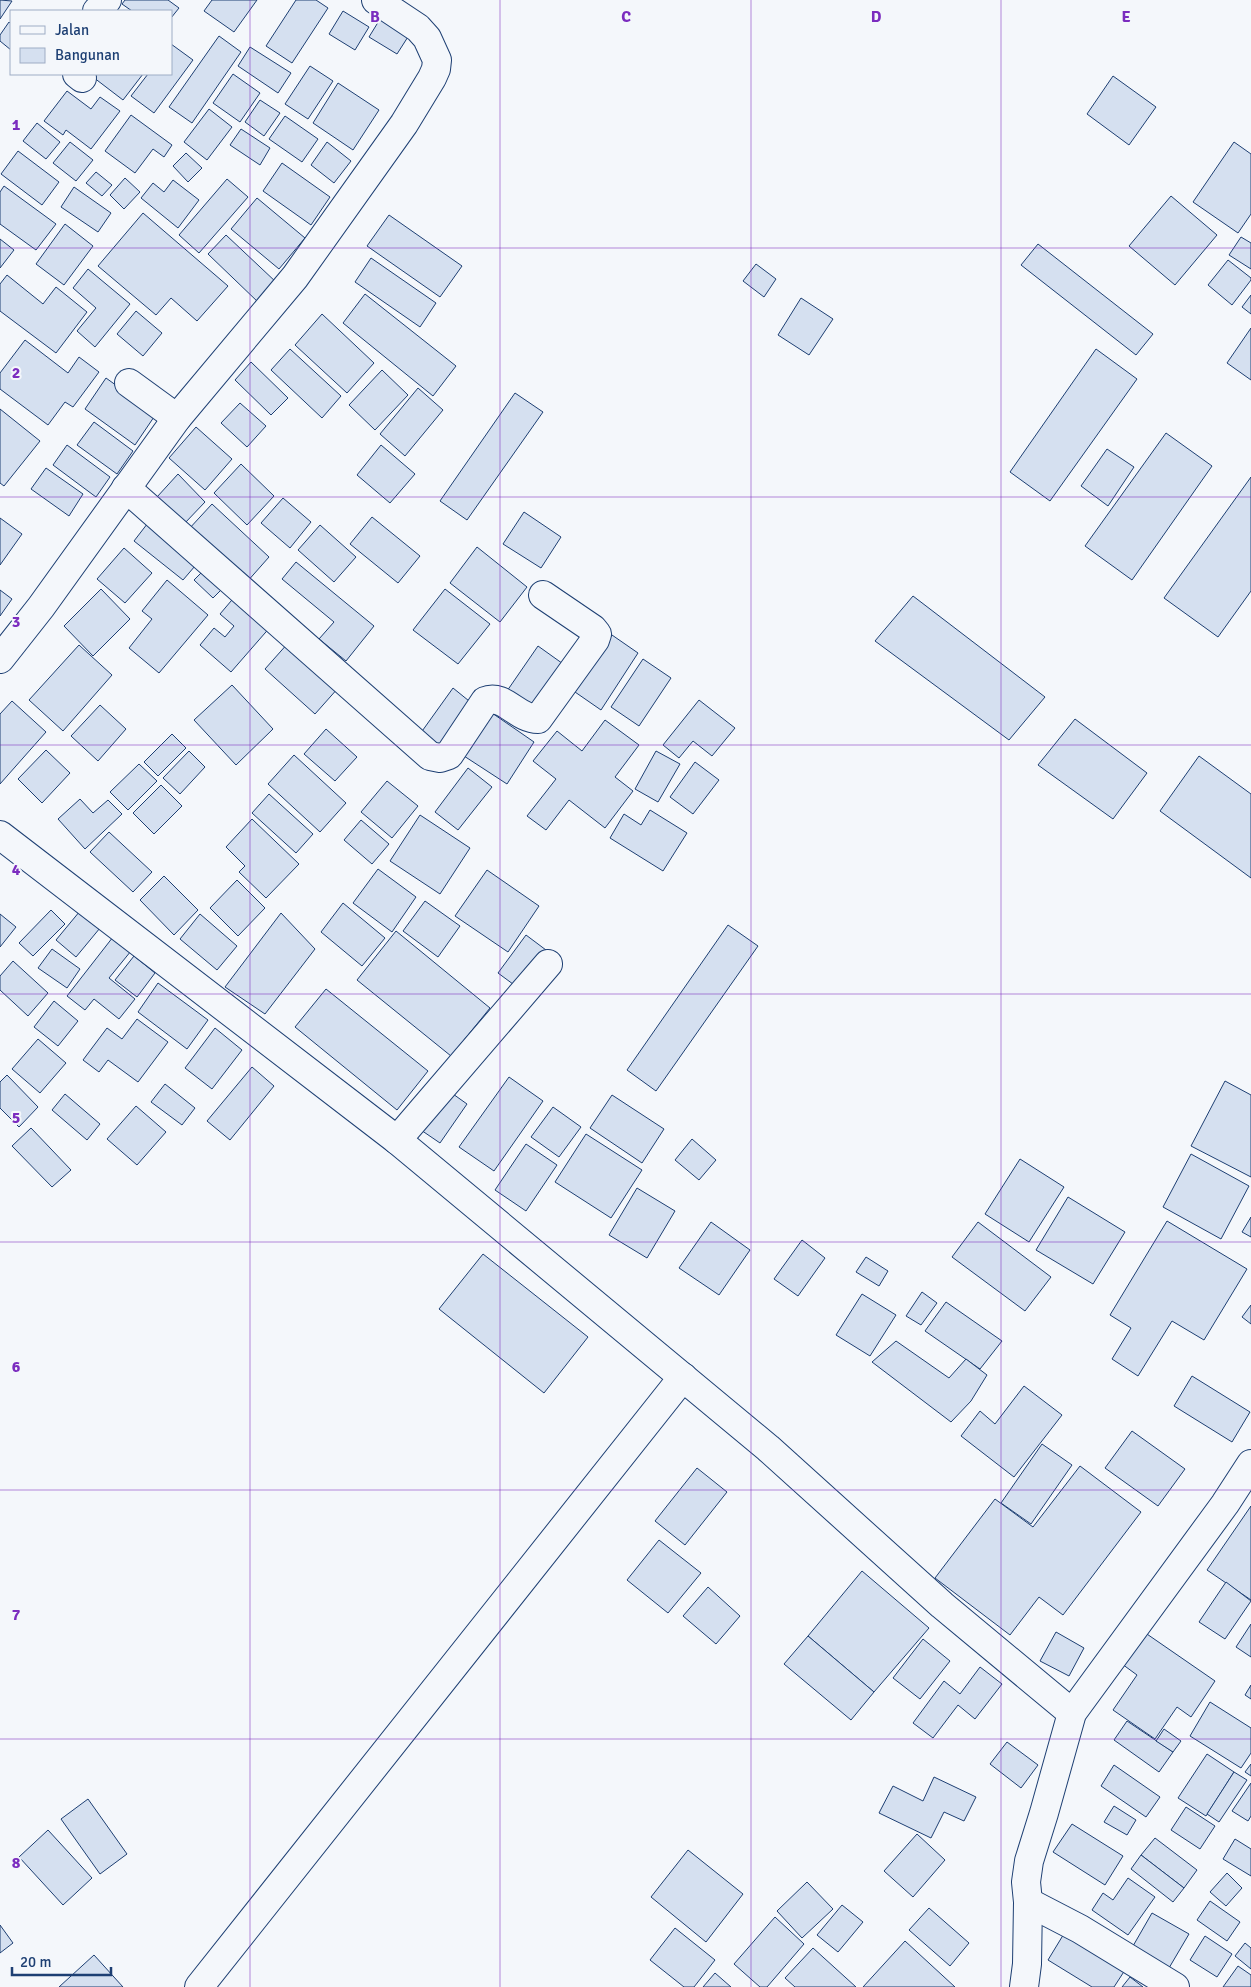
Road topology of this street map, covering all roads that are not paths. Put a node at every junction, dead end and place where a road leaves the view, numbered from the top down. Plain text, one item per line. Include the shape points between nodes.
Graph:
1 (107, 0) edge
2 (376, 0) edge
3 (98, 10) edge
4 (129, 383) dead end
5 (177, 418) junction
6 (126, 488) junction
7 (543, 595) dead end
8 (0, 659) edge
9 (0, 835) edge
10 (548, 964) dead end
11 (397, 1140) junction
12 (683, 1377) junction
13 (1251, 1464) edge
14 (1072, 1713) junction
15 (1028, 1902) junction
16 (199, 1987) edge
17 (1024, 1987) edge
18 (1175, 1987) edge

1 - 3 street
2 - 5 street via 418,28 427,38 437,60 432,78 404,124 294,277
4 - 5 street
5 - 6 street
6 - 7 street via 430,756 450,755 485,702 491,699 497,699 526,718 538,719 595,640 597,634 593,629
6 - 8 street
9 - 11 street
10 - 11 street
11 - 12 street
12 - 14 street via 768,1448 942,1605
12 - 16 street
13 - 14 street
14 - 15 street via 1028,1861
15 - 17 street
15 - 18 street via 1080,1929

